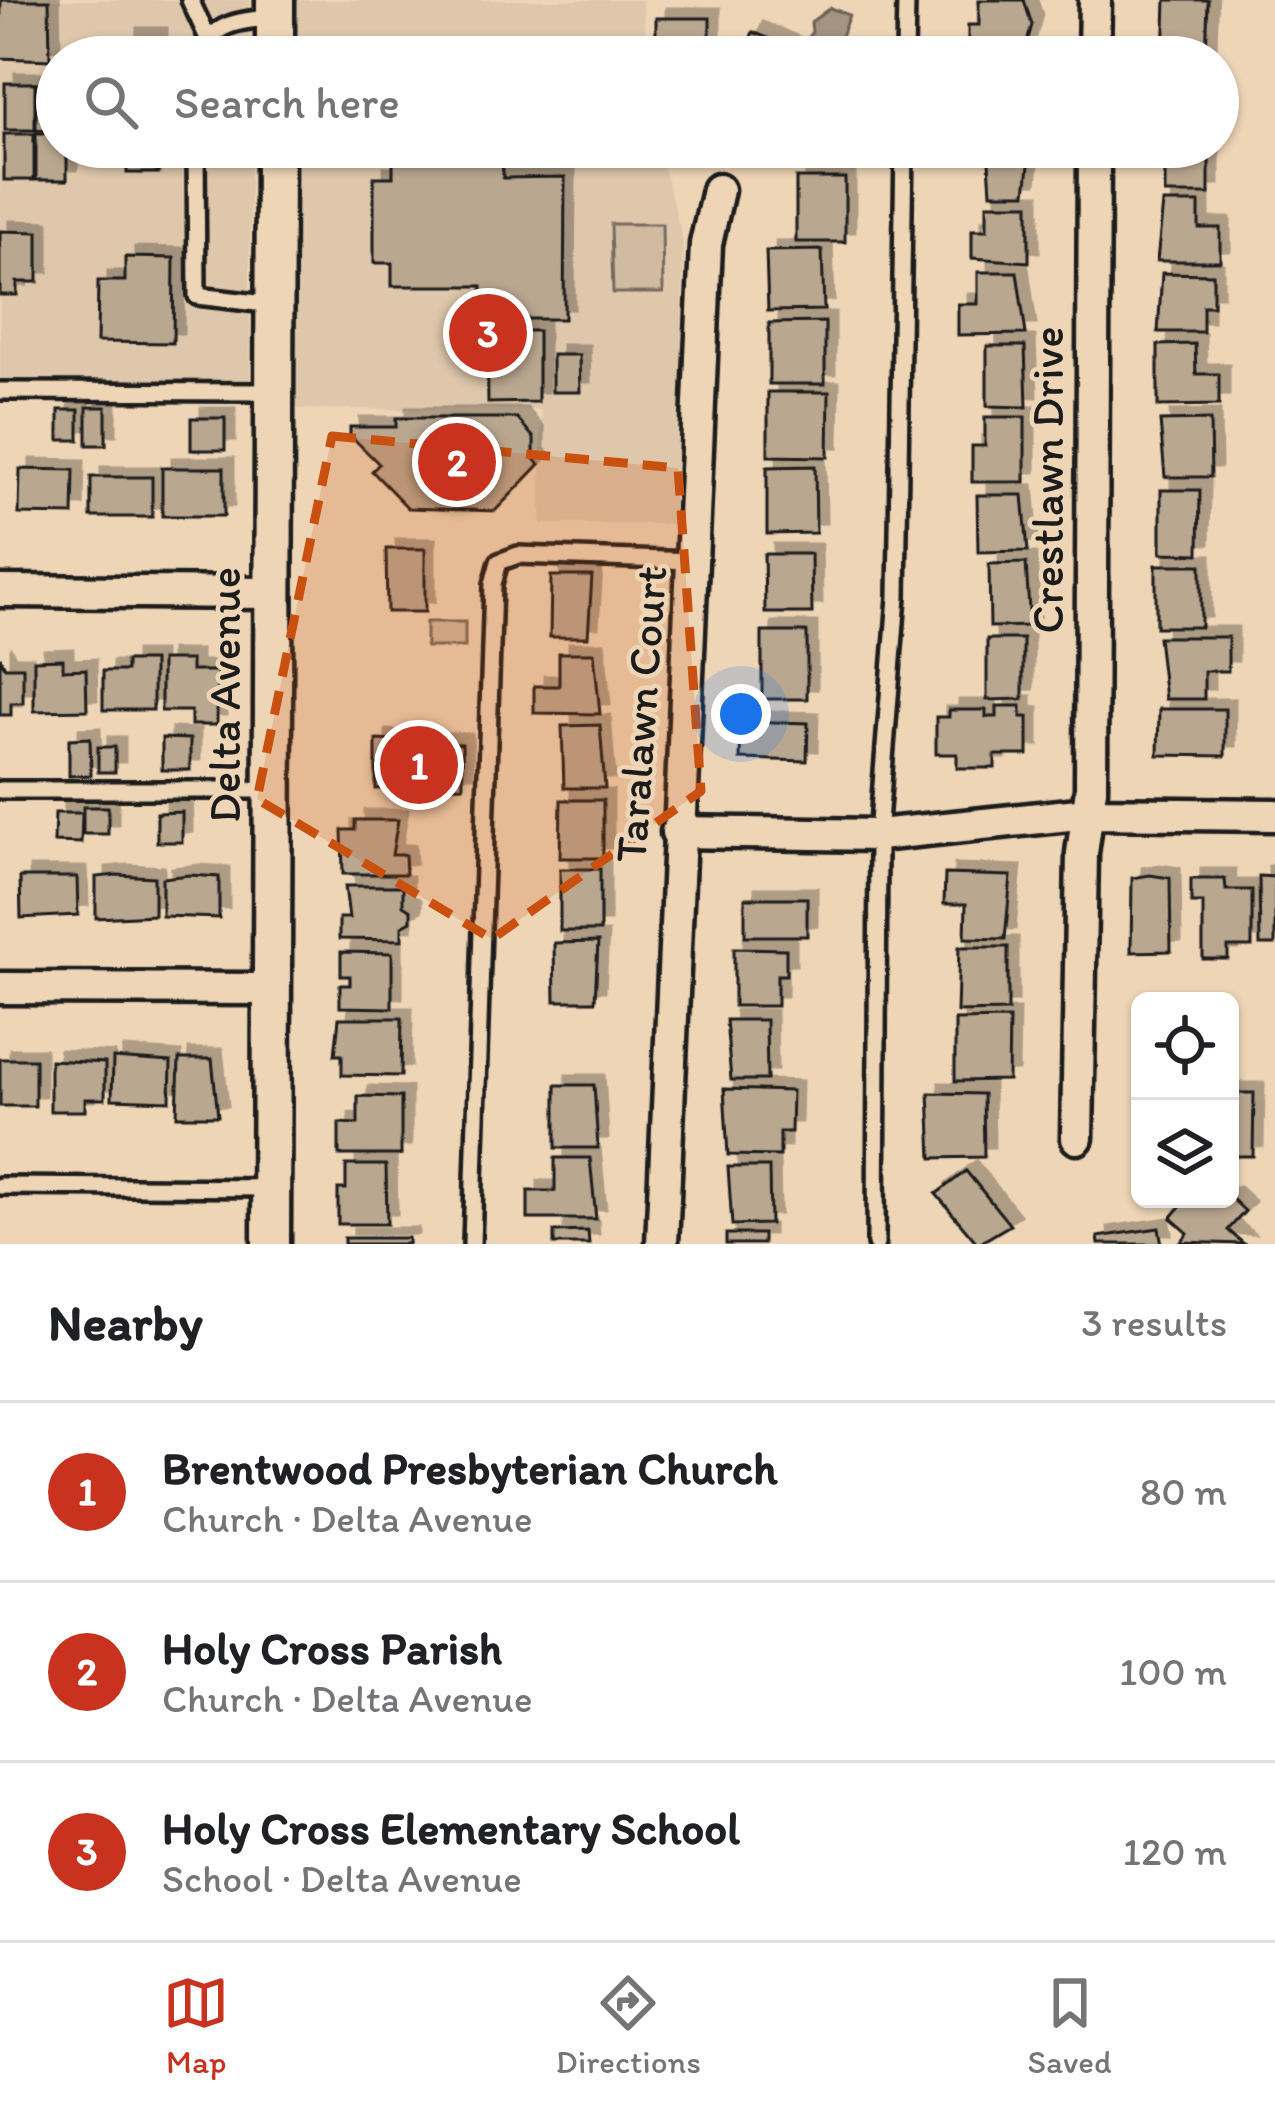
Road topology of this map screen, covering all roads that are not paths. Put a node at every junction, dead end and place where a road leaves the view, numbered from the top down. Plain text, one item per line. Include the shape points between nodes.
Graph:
1 (190, 0) edge
2 (906, 0) edge
3 (1095, 0) edge
4 (275, 9) edge
5 (207, 36) joint
6 (905, 36) edge
7 (1094, 36) edge
8 (196, 168) edge
9 (274, 168) edge
10 (904, 168) edge
11 (1094, 168) edge
12 (718, 190) dead end
13 (274, 305) junction
14 (0, 391) edge
15 (274, 392) junction
16 (695, 561) junction
17 (0, 591) edge
18 (272, 592) junction
19 (0, 790) edge
20 (272, 790) junction
21 (1088, 813) junction
22 (1275, 814) edge
23 (677, 832) junction
24 (878, 835) junction
25 (0, 988) edge
26 (271, 989) junction
27 (1077, 1138) dead end
28 (0, 1186) edge
29 (272, 1188) junction
30 (271, 1244) edge
31 (472, 1244) edge
32 (662, 1244) edge
33 (876, 1244) edge

1 - 5 lane
2 - 6 lane
3 - 7 street
4 - 5 lane
8 - 13 lane via 197,296
9 - 13 street, Delta Avenue
10 - 24 lane via 897,597
11 - 21 street, Crestlawn Drive
12 - 16 street, Taralawn Court via 706,244
13 - 15 street, Delta Avenue
14 - 15 lane
15 - 18 street, Delta Avenue
16 - 23 street, Taralawn Court
16 - 31 lane via 518,555 499,562
17 - 18 street
18 - 20 street, Delta Avenue
19 - 20 lane
20 - 26 street, Delta Avenue
21 - 22 street
21 - 24 street
21 - 27 street, Crestlawn Drive
23 - 24 street
23 - 32 street, Taralawn Court
24 - 33 lane
25 - 26 street
26 - 29 street, Delta Avenue
28 - 29 lane
29 - 30 street, Delta Avenue

